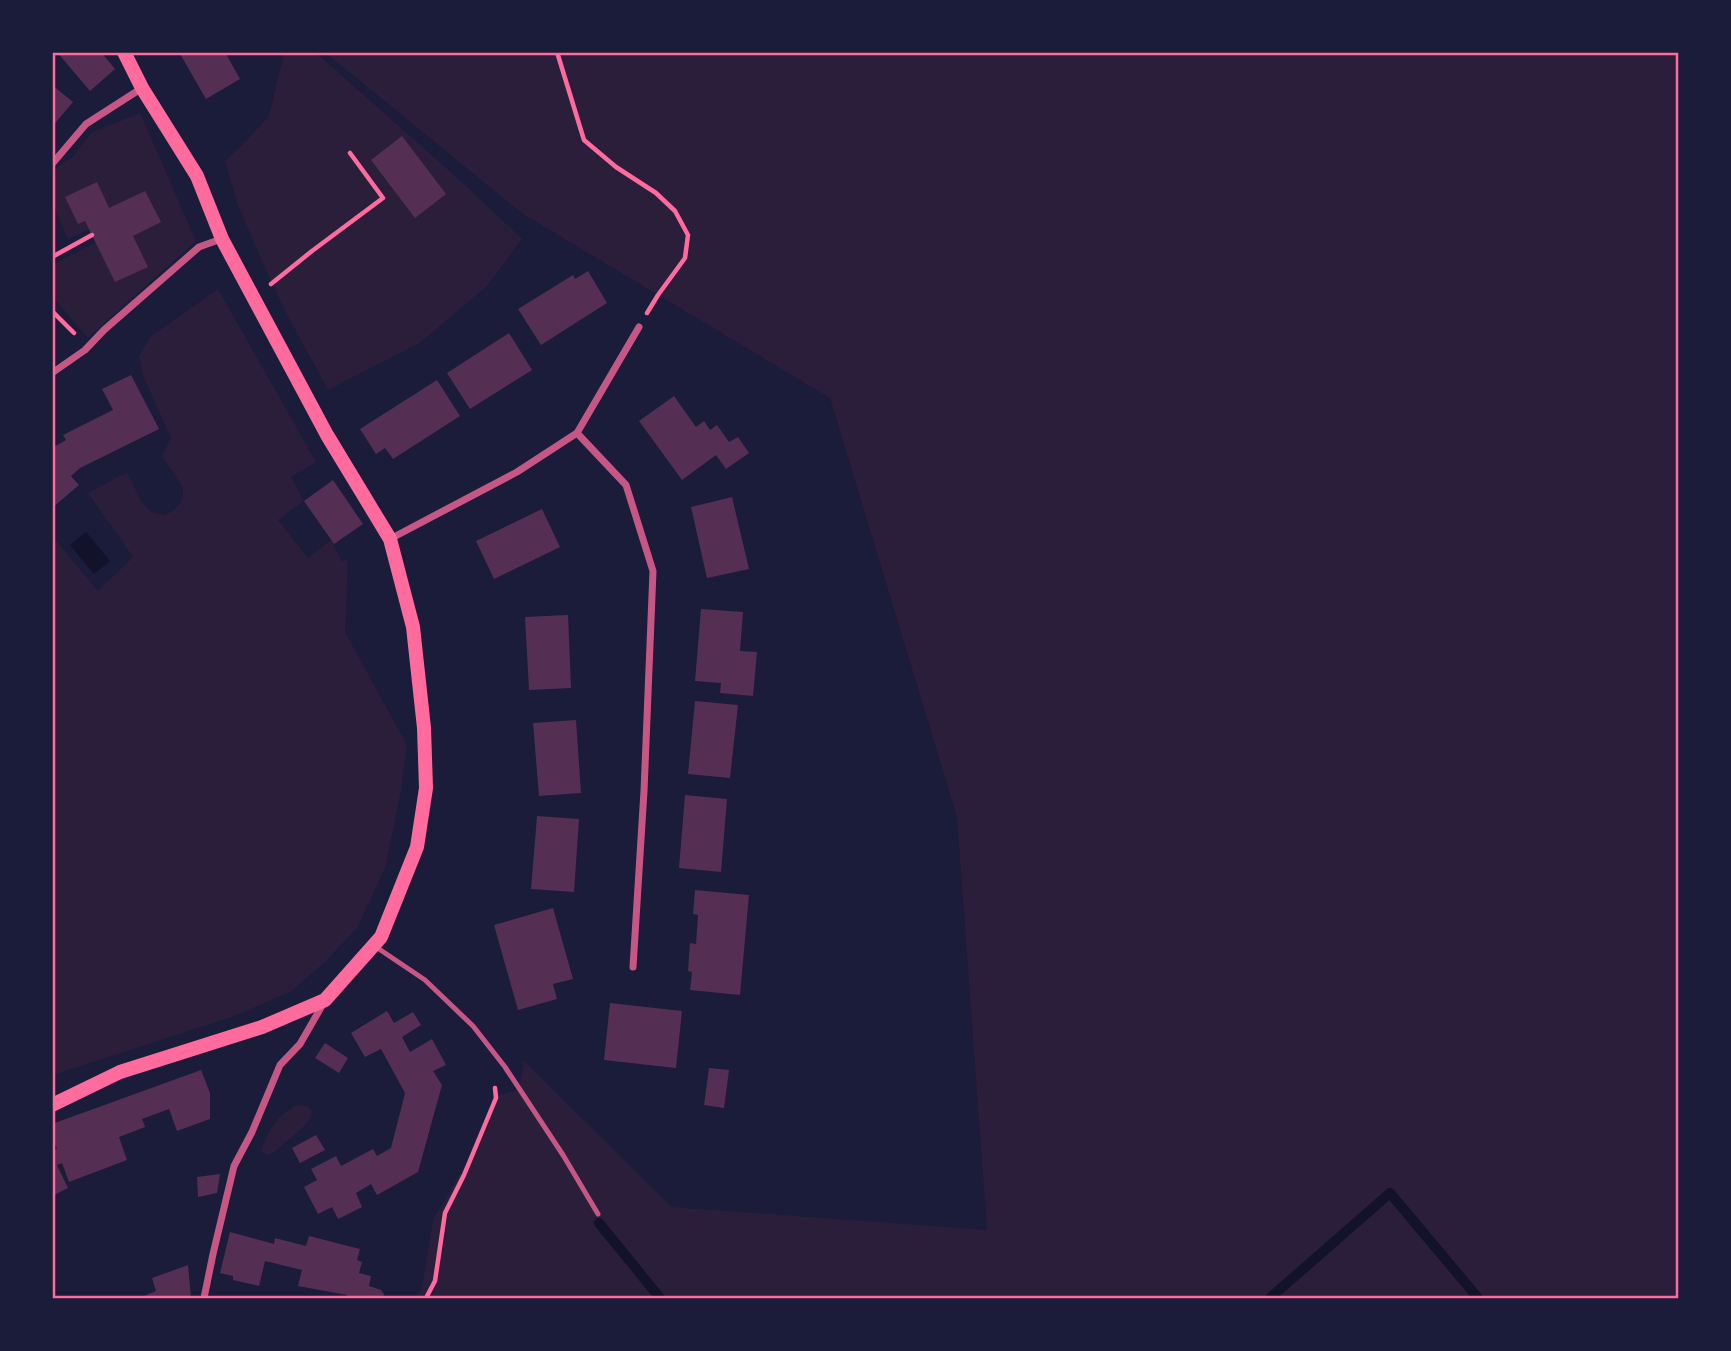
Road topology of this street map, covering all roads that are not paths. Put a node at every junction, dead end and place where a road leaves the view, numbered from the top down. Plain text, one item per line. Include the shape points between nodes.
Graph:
1 (124, 52) edge
2 (142, 88) junction
3 (52, 164) edge
4 (222, 239) junction
5 (639, 327) road end
6 (52, 373) edge
7 (577, 433) junction
8 (390, 540) junction
9 (373, 946) junction
10 (633, 967) dead end
11 (325, 1000) junction
12 (52, 1105) edge
13 (598, 1214) dead end
14 (204, 1298) edge

1 - 2 main road
2 - 3 street via 86,124
2 - 4 main road via 197,176
4 - 6 street via 199,247 85,350
4 - 8 main road via 327,435
5 - 7 street
7 - 8 street via 517,472
7 - 10 street via 626,485 653,571
8 - 9 main road via 414,627 426,788 417,848 381,937
9 - 11 main road
9 - 13 lane via 425,981 472,1026 505,1067
11 - 12 main road via 262,1027 120,1072
11 - 14 street via 300,1044 280,1065 234,1166

